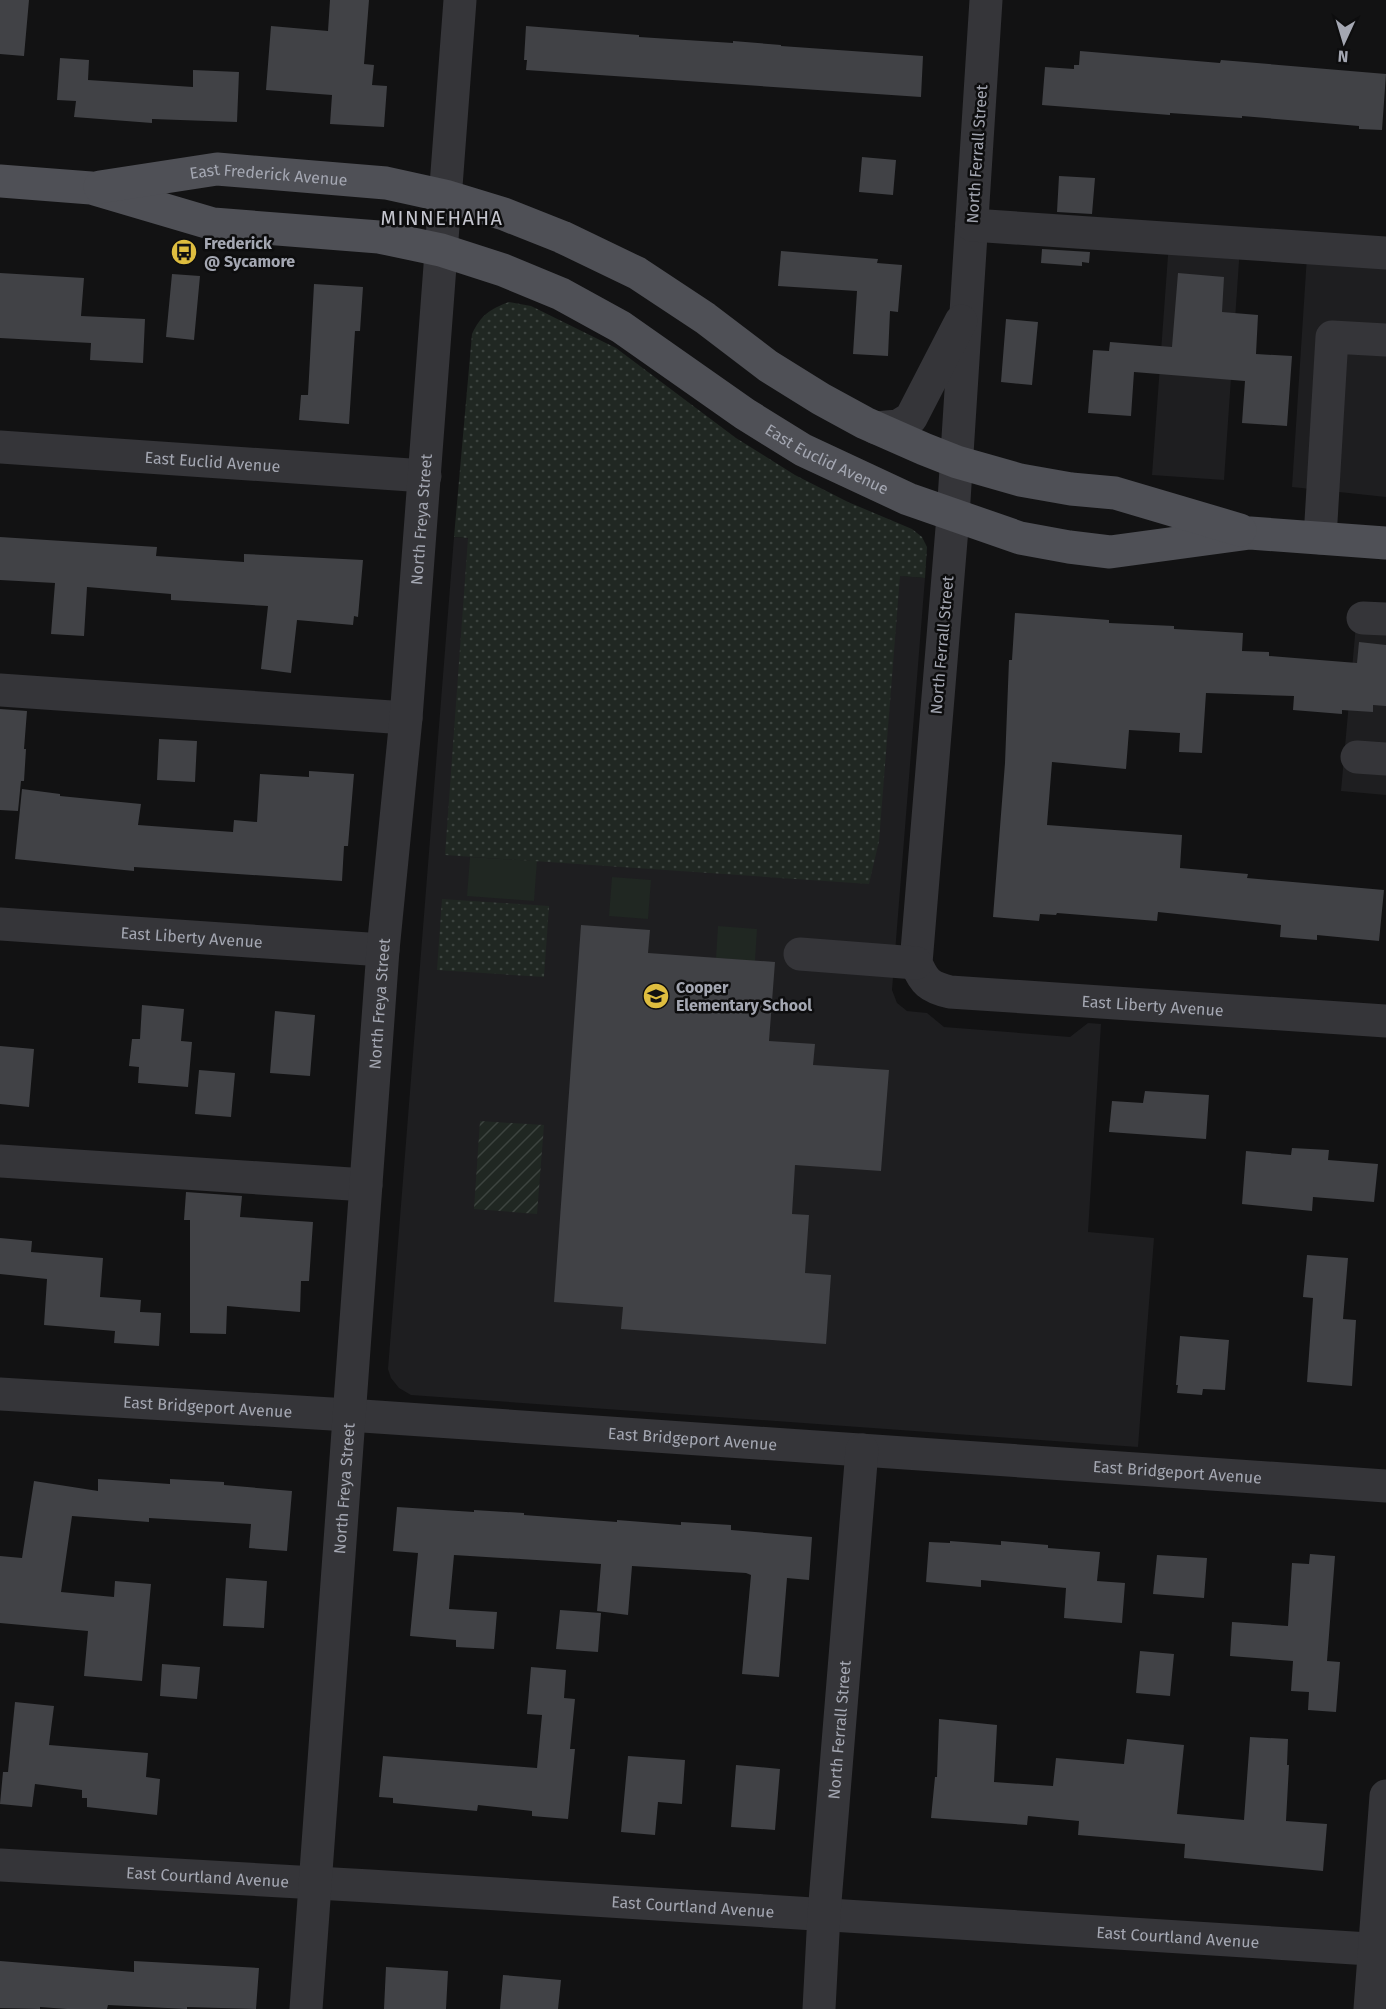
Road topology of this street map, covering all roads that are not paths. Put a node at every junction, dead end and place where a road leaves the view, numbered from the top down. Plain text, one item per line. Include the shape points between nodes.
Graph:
1 (460, 0) edge
2 (986, 0) edge
3 (0, 181) edge
4 (91, 188) junction
5 (445, 196) junction
6 (972, 225) junction
7 (441, 250) junction
8 (1386, 253) edge
9 (967, 308) junction
10 (1386, 340) edge
11 (876, 428) junction
12 (0, 447) edge
13 (957, 462) junction
14 (425, 476) junction
15 (953, 516) junction
16 (1250, 533) junction
17 (1320, 538) junction
18 (1386, 543) edge
19 (0, 690) edge
20 (406, 718) junction
21 (0, 924) edge
22 (383, 950) junction
23 (800, 954) dead end
24 (919, 971) junction
25 (1386, 1021) edge
26 (0, 1161) edge
27 (366, 1185) junction
28 (0, 1394) edge
29 (348, 1415) junction
30 (862, 1450) junction
31 (1386, 1486) edge
32 (1386, 1796) edge
33 (0, 1865) edge
34 (315, 1882) junction
35 (824, 1914) junction
36 (1380, 1949) edge
37 (306, 2009) edge
38 (819, 2009) edge
39 (1370, 2009) edge

1 - 5 street, North Freya Street
2 - 6 street, North Ferrall Street
3 - 4 main road, East Frederick Avenue
4 - 5 main road, East Frederick Avenue via 217,169 386,183
4 - 7 main road, East Frederick Avenue via 213,224 379,237
5 - 7 street, North Freya Street
5 - 11 main road, East Euclid Avenue via 553,233 637,273 768,366
6 - 8 street
6 - 9 street, North Ferrall Street
7 - 14 street, North Freya Street
7 - 15 main road, East Euclid Avenue via 561,294 621,327 803,450
9 - 11 street, North Ferrall Street via 911,418 898,426
9 - 13 street, North Ferrall Street
10 - 17 street via 1332,337
11 - 13 main road, East Euclid Avenue
12 - 14 street, East Euclid Avenue
13 - 15 street, North Ferrall Street
13 - 16 main road, East Euclid Avenue via 1020,480 1115,493
14 - 20 street, North Freya Street
15 - 16 main road, East Euclid Avenue via 1020,538 1110,552
15 - 24 street, North Ferrall Street
16 - 17 main road, East Euclid Avenue
17 - 18 main road, East Euclid Avenue
19 - 20 street
20 - 22 street, North Freya Street
21 - 22 street, East Liberty Avenue
22 - 27 street, North Freya Street
23 - 24 street, East Liberty Avenue
24 - 25 street, East Liberty Avenue via 935,989 950,992
26 - 27 street
27 - 29 street, North Freya Street
28 - 29 street, East Bridgeport Avenue
29 - 30 street, East Bridgeport Avenue
29 - 34 street, North Freya Street
30 - 31 street, East Bridgeport Avenue
30 - 35 street, North Ferrall Street
32 - 36 street
33 - 34 street, East Courtland Avenue
34 - 35 street, East Courtland Avenue
34 - 37 street, North Freya Street
35 - 36 street, East Courtland Avenue
35 - 38 street, North Ferrall Street
36 - 39 street

